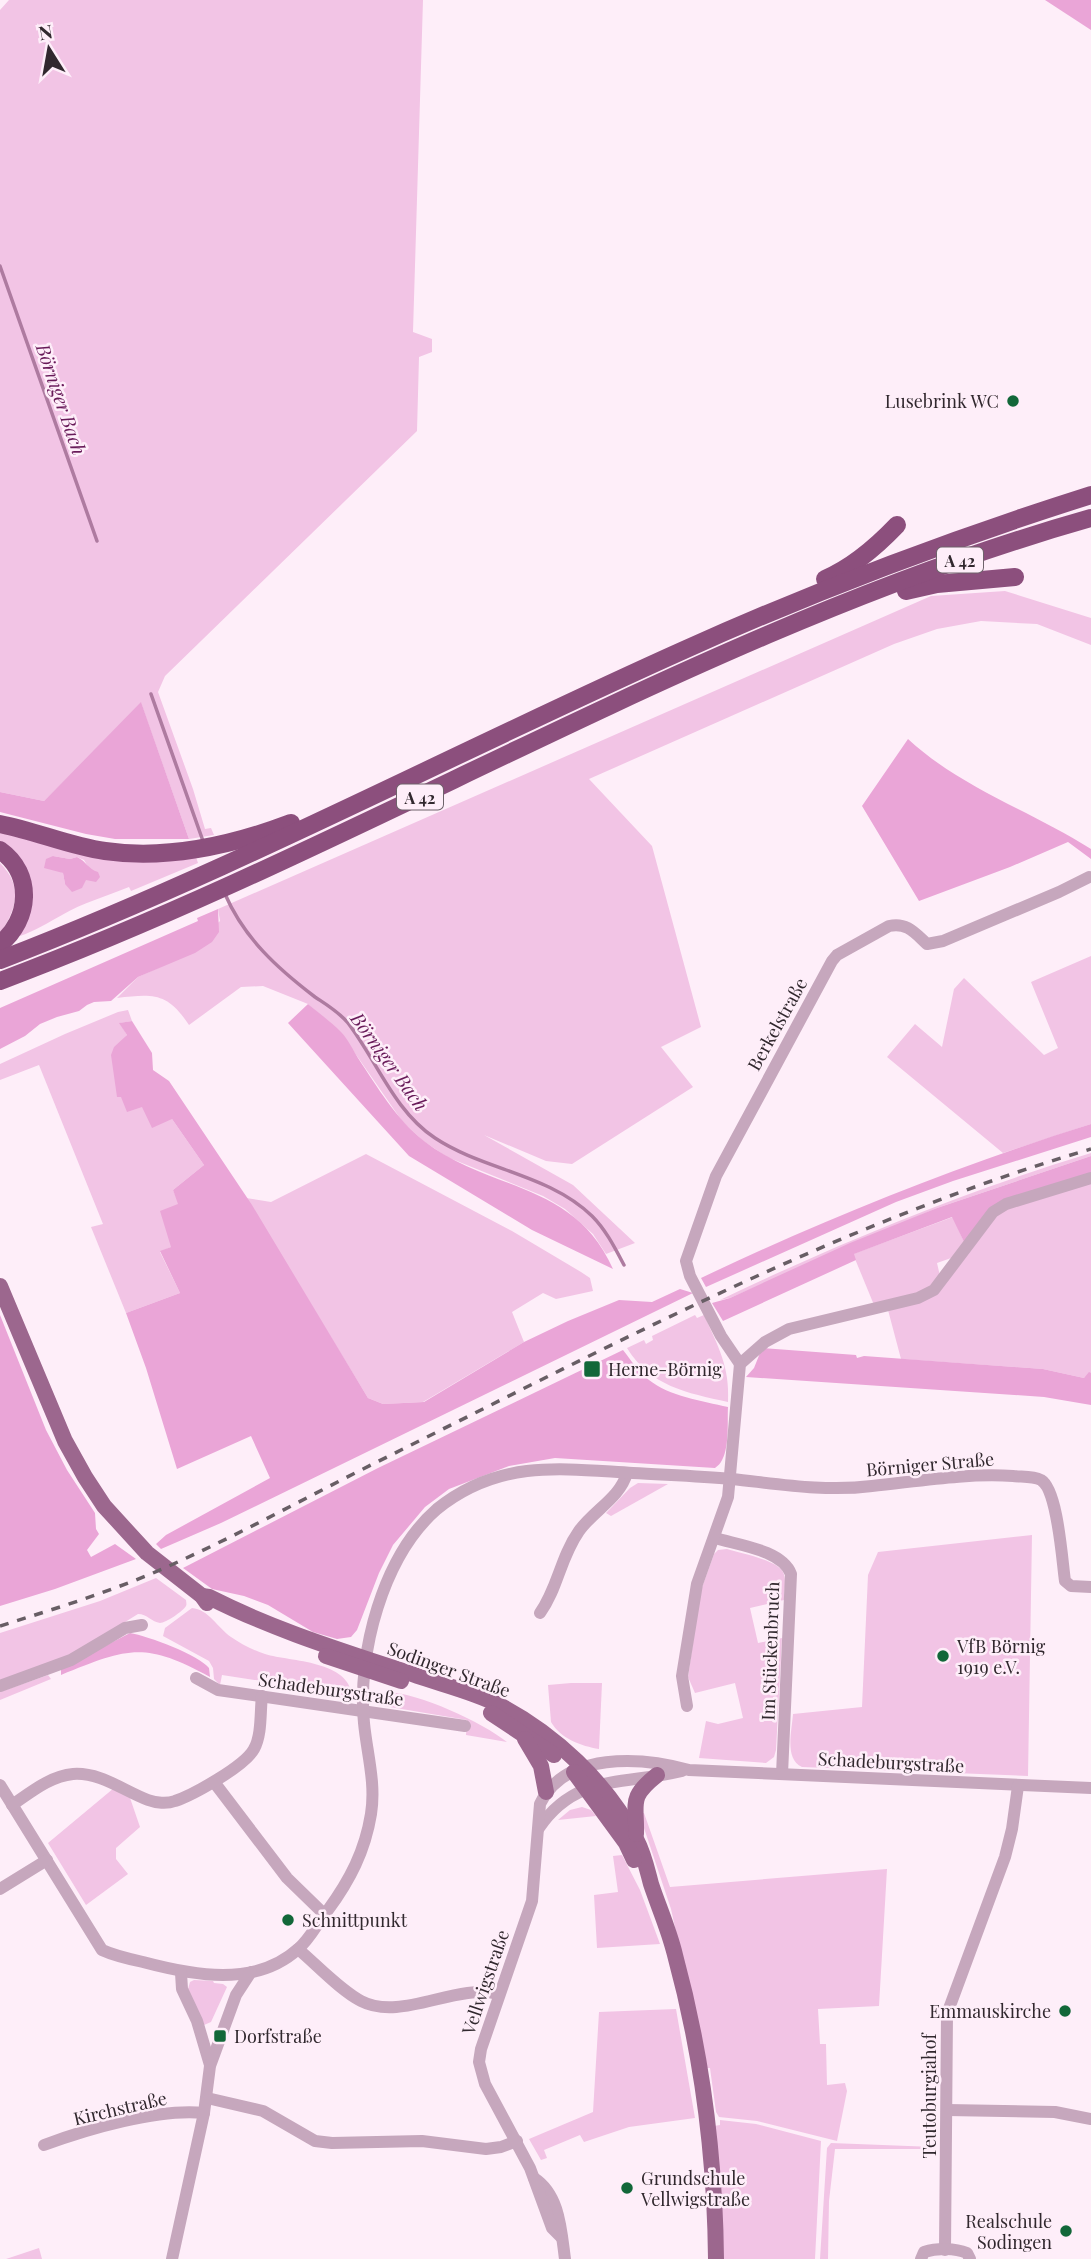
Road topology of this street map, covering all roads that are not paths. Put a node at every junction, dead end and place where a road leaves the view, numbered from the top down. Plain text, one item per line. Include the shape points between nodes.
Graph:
1 (1091, 495) edge
2 (1091, 518) edge
3 (897, 525) dead end
4 (1015, 577) dead end
5 (832, 609) junction
6 (728, 631) junction
7 (377, 795) junction
8 (0, 824) edge
9 (0, 850) edge
10 (1089, 877) dead end
11 (0, 944) edge
12 (0, 960) edge
13 (0, 981) edge
14 (1091, 1178) edge
15 (0, 1286) edge
16 (740, 1364) junction
17 (627, 1473) junction
18 (731, 1479) junction
19 (715, 1538) junction
20 (1091, 1587) edge
21 (540, 1613) dead end
22 (142, 1625) dead end
23 (366, 1665) junction
24 (196, 1678) dead end
25 (0, 1686) edge
26 (262, 1696) junction
27 (687, 1706) dead end
28 (363, 1711) junction
29 (465, 1726) dead end
30 (524, 1734) junction
31 (577, 1769) junction
32 (689, 1770) junction
33 (782, 1774) junction
34 (657, 1775) junction
35 (214, 1782) junction
36 (0, 1785) edge
37 (1017, 1786) junction
38 (593, 1787) junction
39 (1091, 1788) edge
40 (546, 1792) junction
41 (12, 1805) junction
42 (539, 1828) junction
43 (636, 1838) junction
44 (47, 1860) junction
45 (651, 1883) junction
46 (0, 1889) edge
47 (324, 1914) junction
48 (298, 1949) junction
49 (251, 1972) junction
50 (181, 1973) junction
51 (499, 1994) junction
52 (210, 2066) junction
53 (206, 2098) junction
54 (947, 2110) junction
55 (204, 2113) junction
56 (1091, 2119) edge
57 (517, 2141) junction
58 (44, 2145) dead end
59 (946, 2250) junction
60 (172, 2259) edge
61 (565, 2259) edge
62 (716, 2259) edge
63 (921, 2259) edge
64 (970, 2259) edge

1 - 6 highway, A 42 via 949,542
2 - 5 highway, A 42 via 960,560
3 - 6 highway via 877,546 838,573 761,606
4 - 5 highway via 914,588 872,604
5 - 13 highway, A 42 via 618,703 233,884
6 - 7 highway, A 42
7 - 8 highway via 346,798 261,834 193,849 106,851
7 - 12 highway, A 42 via 225,866
9 - 11 highway via 16,866 24,895 24,911 17,926
10 - 16 street, Berkelstraße via 943,941 927,944 908,927 890,926 832,961 716,1176 686,1261 721,1336
14 - 16 street via 998,1208 934,1290 918,1298 789,1329
15 - 23 main road, Sodinger Straße via 81,1471 104,1506 147,1553 223,1614
16 - 18 street
17 - 18 street
17 - 21 street via 618,1492 581,1528
17 - 23 street via 553,1468 495,1476 439,1508 404,1547 392,1571 369,1635
18 - 19 street
18 - 20 street, Börniger Straße via 842,1489 967,1476 1034,1478 1047,1485 1053,1501 1065,1581 1071,1586
19 - 27 street via 697,1584 682,1676
19 - 33 street, Im Stückenbruch via 779,1557 791,1574
22 - 25 street via 125,1628 71,1660
23 - 28 street
23 - 30 main road, Sodinger Straße via 483,1709
23 - 31 main road, Sodinger Straße via 497,1704 538,1730
24 - 26 street, Schadeburgstraße via 218,1690
26 - 28 street, Schadeburgstraße
26 - 35 street via 256,1747 245,1761
28 - 29 street, Schadeburgstraße
28 - 47 street via 373,1786 370,1820 356,1867
30 - 31 main road, Sodinger Straße
30 - 40 main road via 541,1766
31 - 32 street, Schadeburgstraße via 620,1762
31 - 38 main road, Sodinger Straße
31 - 40 street
32 - 33 street, Schadeburgstraße
32 - 34 street, Schadeburgstraße
33 - 37 street, Schadeburgstraße
34 - 38 street, Schadeburgstraße
34 - 43 main road via 636,1800
35 - 41 street via 167,1803 95,1777 70,1774
35 - 47 street via 287,1878
36 - 41 street
37 - 39 street, Schadeburgstraße
37 - 54 street, Teutoburgiahof via 1005,1857 947,2014
38 - 42 street via 561,1802
38 - 43 main road, Sodinger Straße
38 - 45 main road, Sodinger Straße via 639,1870
40 - 42 street, Vellwigstraße
41 - 44 street
42 - 51 street, Vellwigstraße via 532,1901
43 - 45 main road, Sodinger Straße
44 - 46 street
44 - 50 street via 102,1950
45 - 62 main road, Sodinger Straße via 675,1955 698,2056 713,2175
47 - 48 street
48 - 49 street
48 - 51 street via 354,1997 373,2006 475,1991
49 - 50 street
49 - 52 street via 236,1995
50 - 52 street via 182,1989
51 - 57 street, Vellwigstraße via 479,2062 485,2084
52 - 53 street
53 - 55 street
53 - 57 street via 263,2112 315,2141 422,2141 486,2149
54 - 56 street via 1055,2112
54 - 59 street, Teutoburgiahof
55 - 58 street, Kirchstraße via 149,2116
55 - 60 street
57 - 61 street, Vellwigstraße via 534,2178 549,2191 561,2226
59 - 63 street via 924,2252
59 - 64 street via 967,2253

